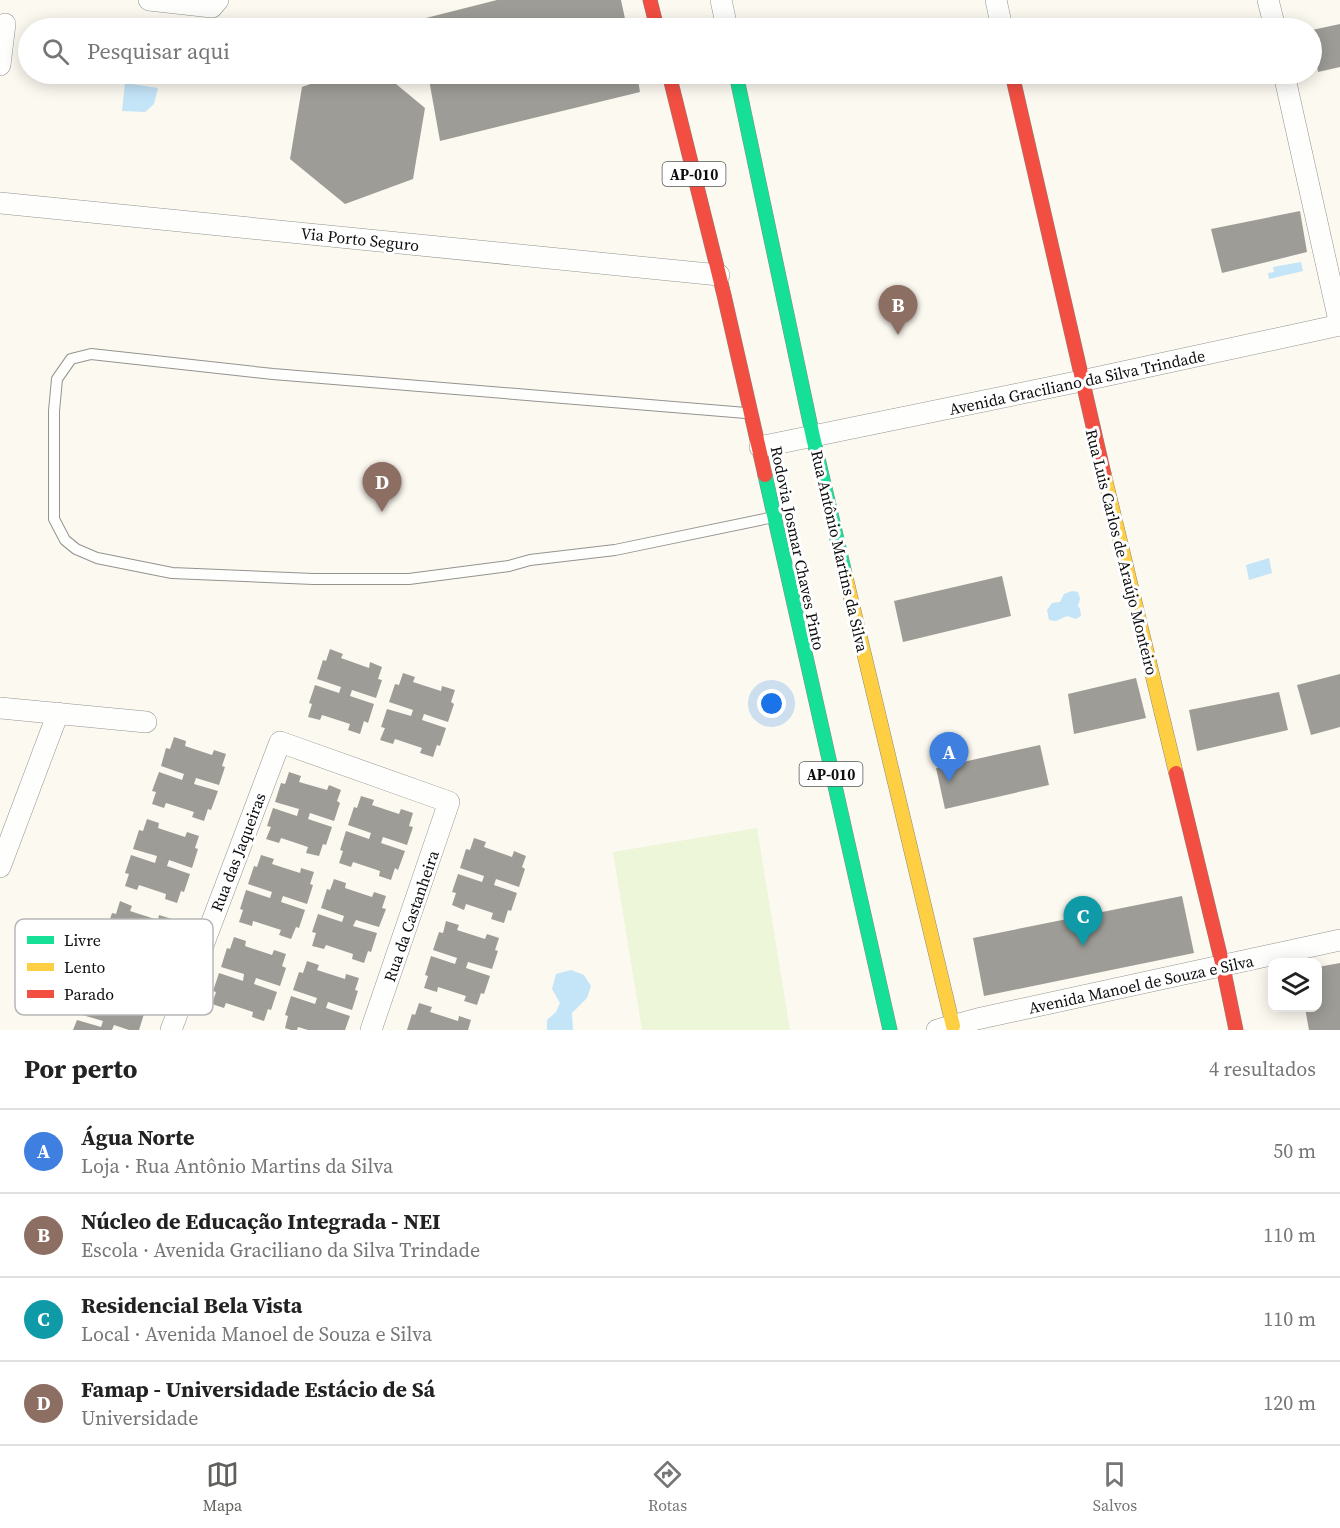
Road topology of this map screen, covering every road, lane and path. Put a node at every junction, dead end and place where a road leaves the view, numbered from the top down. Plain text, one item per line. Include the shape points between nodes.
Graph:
1 (149, 0) edge
2 (218, 0) edge
3 (650, 0) edge
4 (721, 0) edge
5 (996, 0) edge
6 (1268, 0) edge
7 (654, 18) edge
8 (725, 18) edge
9 (1000, 18) edge
10 (1272, 18) edge
11 (5, 24) dead end
12 (0, 65) edge
13 (671, 84) edge
14 (738, 84) edge
15 (1014, 84) edge
16 (1286, 84) edge
17 (0, 203) edge
18 (719, 275) junction
19 (1340, 325) edge
20 (1081, 381) junction
21 (752, 414) junction
22 (813, 437) junction
23 (760, 447) junction
24 (773, 517) junction
25 (0, 708) edge
26 (58, 713) junction
27 (146, 722) dead end
28 (280, 742) joint
29 (0, 867) edge
30 (213, 919) edge
31 (1340, 940) edge
32 (1223, 967) junction
33 (177, 1015) edge
34 (979, 1024) edge
35 (945, 1028) edge
36 (171, 1030) edge
37 (371, 1030) edge
38 (890, 1030) edge
39 (1236, 1030) edge

1 - 2 street via 212,7
3 - 7 street
4 - 8 street
5 - 9 street
6 - 10 street
11 - 12 street
13 - 18 street, Rodovia Josmar Chaves Pinto / AP-010
14 - 22 street, Rua Antônio Martins da Silva
15 - 20 street, Rua Luis Carlos de Araújo Monteiro
16 - 19 street
17 - 18 street, Via Porto Seguro
18 - 21 street, Rodovia Josmar Chaves Pinto / AP-010
19 - 20 street, Avenida Graciliano da Silva Trindade
20 - 22 street, Avenida Graciliano da Silva Trindade
20 - 32 street, Rua Luis Carlos de Araújo Monteiro
21 - 23 street, Rodovia Josmar Chaves Pinto / AP-010
21 - 24 lane via 273,374 91,354 71,359 57,379 54,519 65,540 76,549 97,558 172,573 409,579 615,550
22 - 23 street, Avenida Graciliano da Silva Trindade
22 - 35 street, Rua Antônio Martins da Silva
23 - 24 street, Rodovia Josmar Chaves Pinto / AP-010
24 - 38 street, Rodovia Josmar Chaves Pinto / AP-010
25 - 26 street
26 - 27 street
26 - 29 street
28 - 30 street, Rua das Jaqueiras
28 - 37 street, Rua da Castanheira via 449,802
31 - 32 street, Avenida Manoel de Souza e Silva
32 - 34 street, Avenida Manoel de Souza e Silva
32 - 39 street, Rua Luis Carlos de Araújo Monteiro
33 - 36 street, Rua das Jaqueiras
34 - 35 street, Avenida Manoel de Souza e Silva

